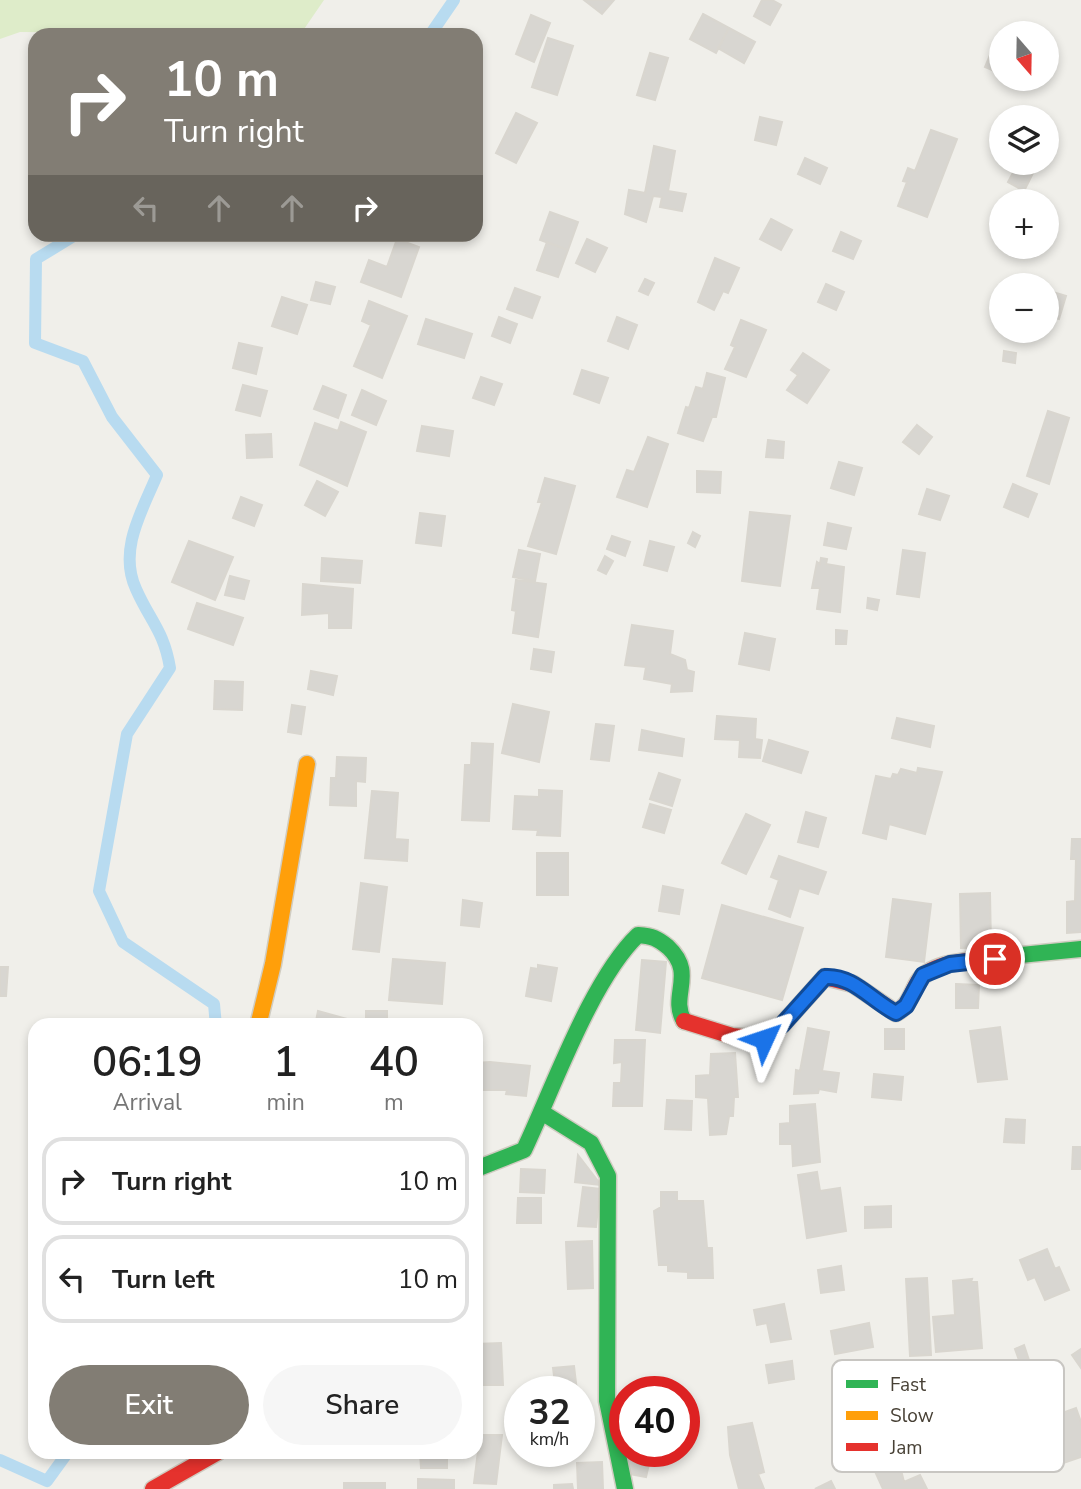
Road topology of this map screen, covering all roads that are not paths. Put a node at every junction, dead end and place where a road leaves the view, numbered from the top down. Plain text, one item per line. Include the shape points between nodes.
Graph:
1 (307, 764) dead end
2 (1081, 949) edge
3 (260, 1018) edge
4 (542, 1113) junction
5 (483, 1166) edge
6 (206, 1459) edge
7 (153, 1489) edge
8 (625, 1489) edge

1 - 3 street via 274,964
2 - 4 street via 937,968 923,975 906,1006 896,1013 853,983 839,976 825,977 764,1039 732,1036 682,1020 684,975 679,959 657,937 638,935 628,942 602,987
4 - 5 street via 524,1150
4 - 8 street via 592,1140 608,1176 607,1401
6 - 7 street

